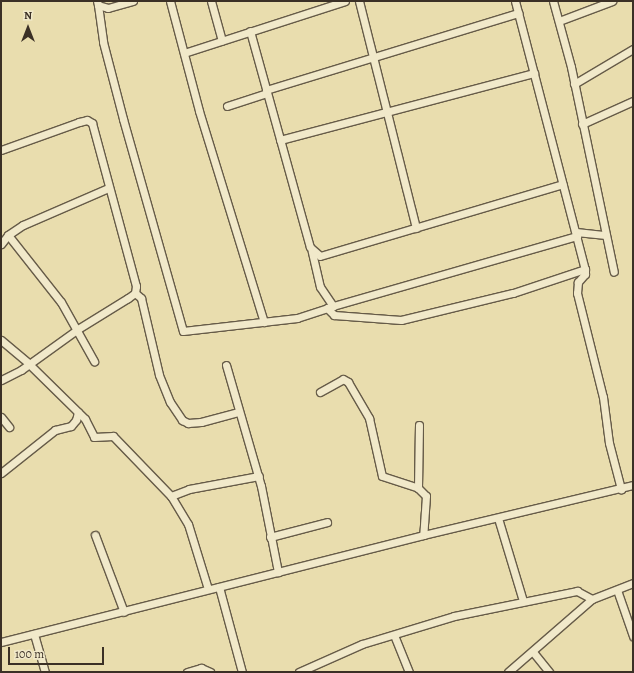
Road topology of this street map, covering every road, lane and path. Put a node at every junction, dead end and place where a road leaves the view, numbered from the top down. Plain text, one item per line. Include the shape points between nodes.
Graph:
1 (133, 1) edge
2 (170, 1) edge
3 (211, 1) edge
4 (345, 1) edge
5 (360, 1) edge
6 (515, 1) edge
7 (553, 1) edge
8 (612, 1) edge
9 (97, 3) edge
10 (518, 13) junction
11 (559, 21) junction
12 (250, 31) junction
13 (222, 41) junction
14 (633, 49) edge
15 (184, 52) junction
16 (375, 57) junction
17 (534, 73) junction
18 (574, 84) junction
19 (266, 91) junction
20 (633, 100) edge
21 (227, 106) dead end
22 (386, 114) junction
23 (582, 124) junction
24 (280, 140) junction
25 (1, 148) edge
26 (563, 184) junction
27 (108, 188) junction
28 (416, 228) junction
29 (576, 234) junction
30 (8, 235) junction
31 (606, 235) junction
32 (1, 244) edge
33 (312, 251) junction
34 (585, 269) junction
35 (614, 272) dead end
36 (135, 293) junction
37 (330, 307) junction
38 (264, 322) junction
39 (78, 329) junction
40 (1, 340) edge
41 (94, 362) dead end
42 (28, 363) junction
43 (226, 365) dead end
44 (1, 380) edge
45 (320, 392) dead end
46 (78, 412) junction
47 (239, 412) junction
48 (1, 417) edge
49 (419, 426) dead end
50 (8, 427) dead end
51 (1, 473) edge
52 (258, 476) junction
53 (633, 486) edge
54 (418, 488) junction
55 (620, 488) junction
56 (171, 496) junction
57 (498, 518) junction
58 (327, 522) dead end
59 (95, 535) dead end
60 (423, 535) junction
61 (270, 537) junction
62 (278, 572) junction
63 (633, 583) edge
64 (219, 587) junction
65 (208, 589) junction
66 (617, 590) junction
67 (592, 600) junction
68 (523, 601) junction
69 (124, 612) junction
70 (34, 634) junction
71 (394, 635) junction
72 (633, 636) edge
73 (1, 641) edge
74 (533, 652) junction
75 (45, 672) edge
76 (187, 672) edge
77 (210, 672) edge
78 (242, 672) edge
79 (300, 672) edge
80 (409, 672) edge
81 (508, 672) edge
82 (549, 672) edge

1 - 9 street via 108,8
2 - 15 street
3 - 13 street
4 - 12 street
5 - 16 street
6 - 10 street
7 - 11 street
8 - 11 street
9 - 38 street via 103,42 123,119 184,331
10 - 16 street
10 - 17 street
11 - 18 street
12 - 13 street
12 - 19 street
13 - 15 street
14 - 18 street
15 - 38 street
16 - 19 street
16 - 22 street
17 - 22 street
17 - 26 street
18 - 23 street
19 - 21 street
19 - 24 street
20 - 23 street
22 - 24 street
22 - 28 street
23 - 31 street
24 - 33 street
25 - 27 street via 87,120 92,123
26 - 28 street
26 - 29 street
27 - 30 street via 23,225
27 - 36 street via 134,280
28 - 33 street via 320,256
29 - 31 street
29 - 34 street
29 - 37 street
30 - 32 street
30 - 39 street via 61,302
31 - 35 street
33 - 37 street via 320,287
34 - 37 street via 513,293 401,320 334,314
34 - 55 street via 585,274 578,282 577,293 603,397 609,443
36 - 39 street
36 - 47 street via 141,298 159,375 170,402 182,420 188,423 201,422
37 - 38 street via 297,318
39 - 41 street
39 - 42 street
40 - 42 street
42 - 44 street
42 - 46 street
43 - 47 street
45 - 54 street via 342,379 348,382 369,418 382,476
46 - 51 street via 71,426 55,430
46 - 56 street via 85,419 94,437 114,436
47 - 52 street
48 - 50 street
49 - 54 street
52 - 56 street via 189,488
52 - 61 street
53 - 55 street
54 - 60 street via 426,496
55 - 57 street
56 - 65 street via 188,524
57 - 60 street
57 - 68 street
58 - 61 street
59 - 69 street
60 - 62 street
61 - 62 street
62 - 64 street
63 - 66 street
64 - 65 street
64 - 78 street
65 - 69 street
66 - 67 street
66 - 72 street
67 - 68 street via 577,591
67 - 74 street
68 - 71 street via 454,616
69 - 70 street
70 - 73 street
70 - 75 street
71 - 79 street via 362,644
71 - 80 street
74 - 81 street
74 - 82 street
76 - 77 street via 201,668

